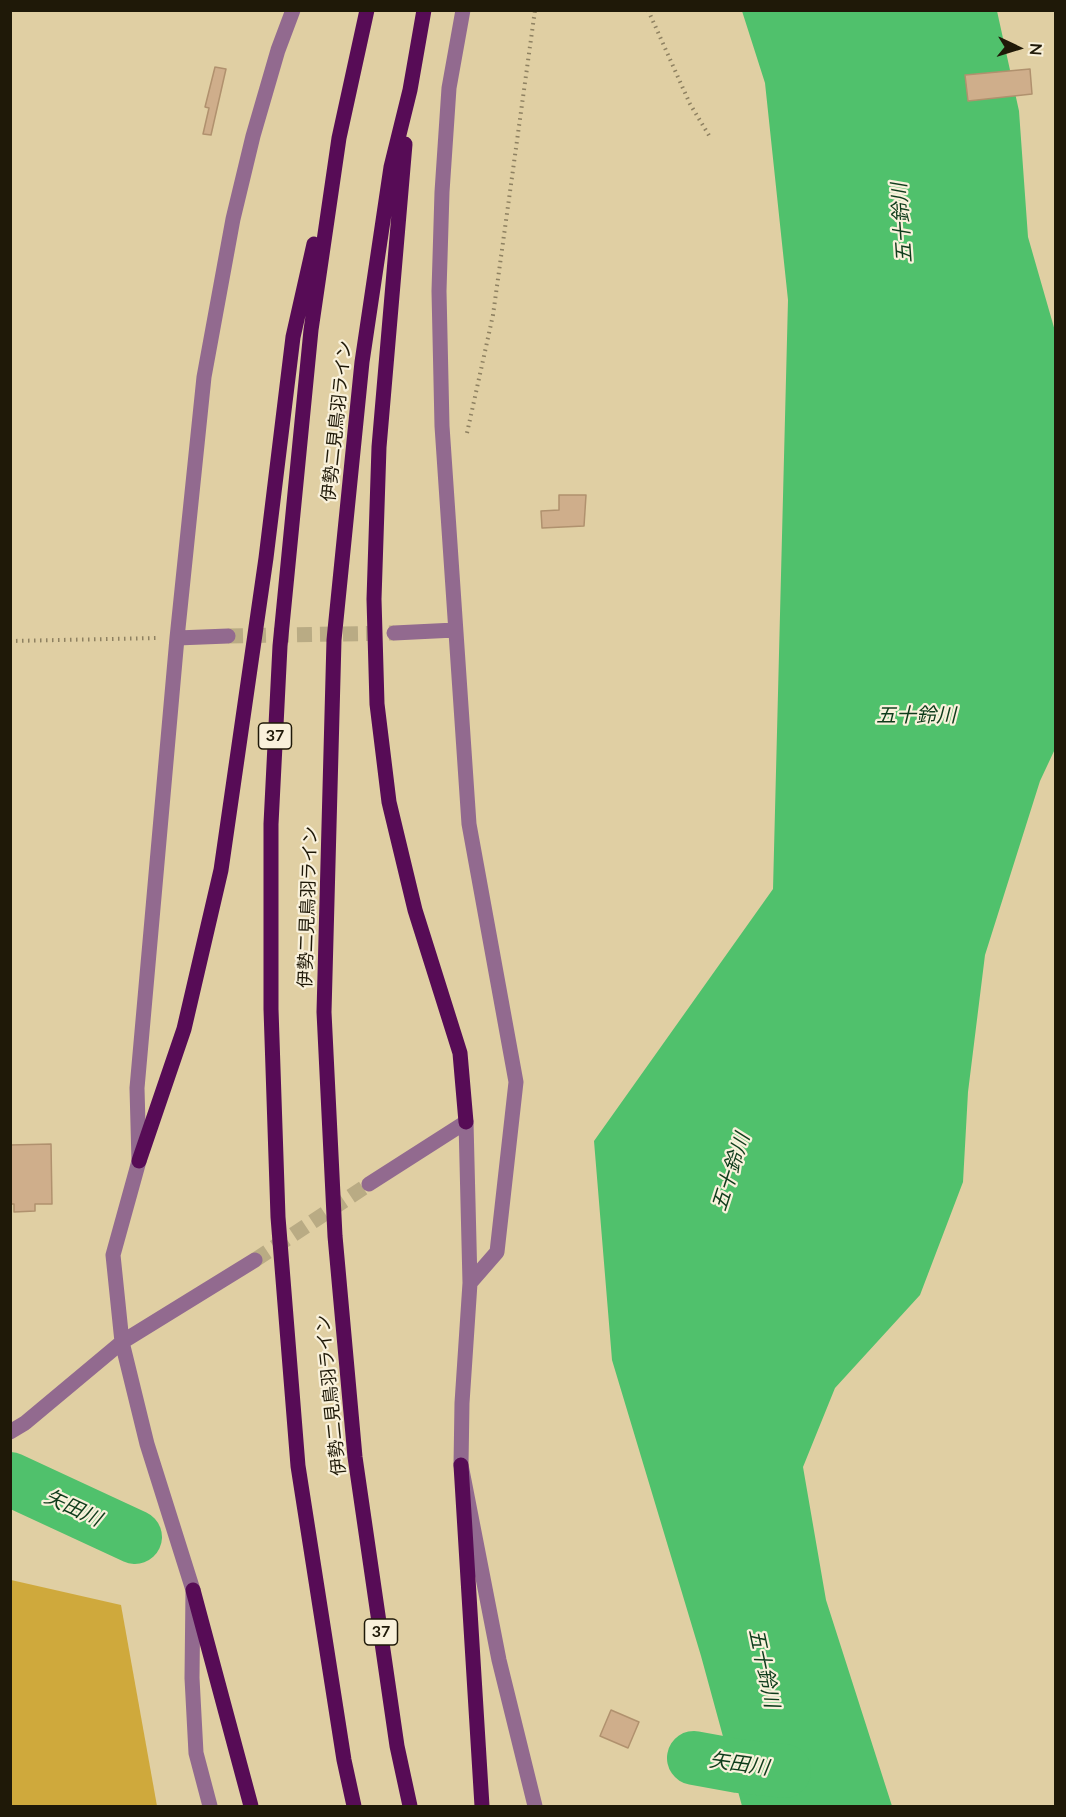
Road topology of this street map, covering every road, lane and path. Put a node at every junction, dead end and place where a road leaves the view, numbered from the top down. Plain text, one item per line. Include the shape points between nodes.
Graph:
1 (293, 10) edge
2 (367, 10) edge
3 (424, 10) edge
4 (463, 10) edge
5 (535, 10) edge
6 (648, 10) edge
7 (410, 90) junction
8 (710, 137) dead end
9 (339, 138) junction
10 (466, 437) dead end
11 (455, 630) junction
12 (394, 633) tunnel mouth
13 (228, 636) tunnel mouth
14 (177, 638) junction
15 (10, 640) edge
16 (466, 1122) junction
17 (139, 1161) junction
18 (369, 1184) tunnel mouth
19 (255, 1260) tunnel mouth
20 (470, 1283) junction
21 (123, 1342) junction
22 (10, 1432) edge
23 (461, 1465) junction
24 (194, 1590) junction
25 (210, 1806) edge
26 (251, 1806) edge
27 (354, 1806) edge
28 (410, 1806) edge
29 (482, 1806) edge
30 (535, 1806) edge

1 - 14 street via 233,219 204,377
2 - 9 main road, 伊勢二見鳥羽ライン / 37
3 - 7 main road, 伊勢二見鳥羽ライン / 37
4 - 11 street via 449,88 439,291 442,426
5 - 10 path via 493,315
6 - 8 path via 690,104
7 - 16 main road via 379,447 374,599 377,704 389,802 415,910 460,1053
7 - 28 main road, 伊勢二見鳥羽ライン / 37 via 391,167 362,362 336,628 324,1012 335,1236 355,1457 397,1746
9 - 17 main road via 293,337 221,870 184,1029
9 - 27 main road, 伊勢二見鳥羽ライン / 37 via 311,330 280,646 271,824 271,1009 278,1216 298,1466
11 - 12 street
11 - 20 street via 469,824 516,1082 497,1252
13 - 14 street
14 - 15 path
14 - 17 street via 137,1088
16 - 18 street
16 - 20 street
17 - 21 street via 113,1255
19 - 21 street
20 - 23 street
21 - 22 street
21 - 24 street via 147,1444
23 - 29 main road
23 - 30 street via 499,1660
24 - 25 street via 192,1678 196,1753
24 - 26 main road

